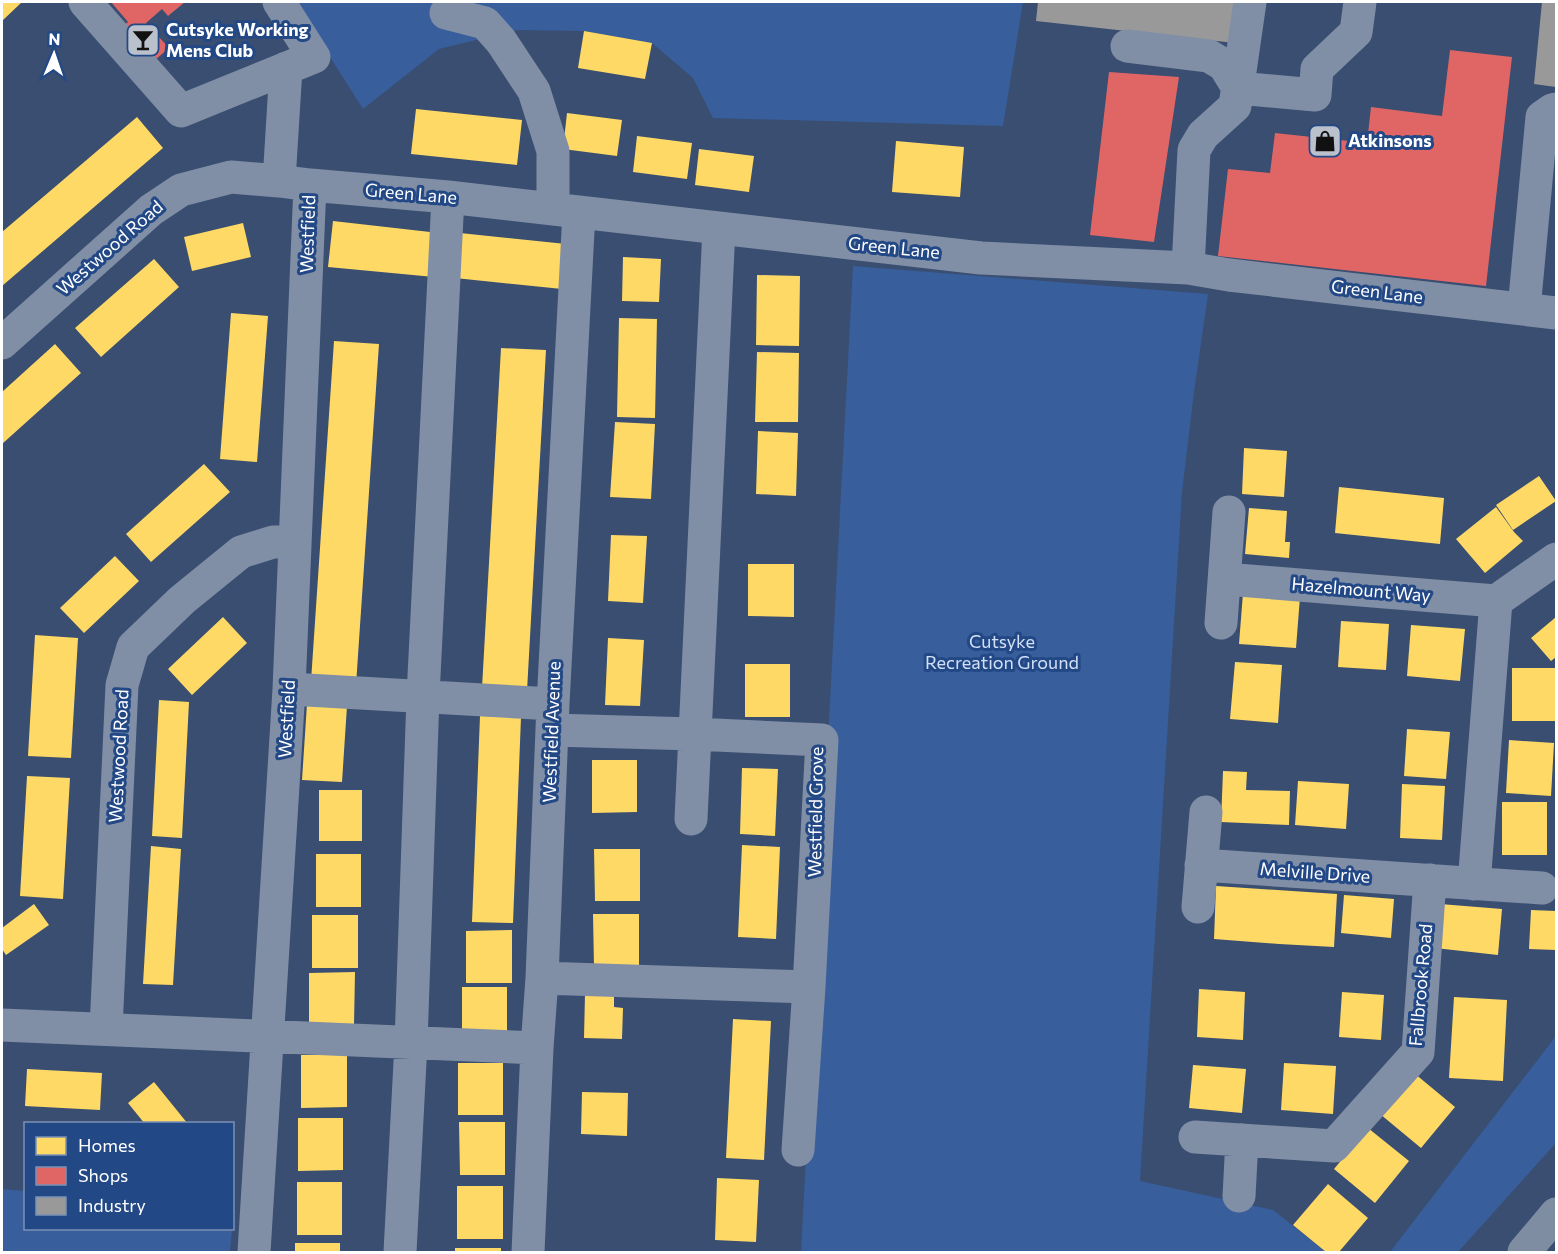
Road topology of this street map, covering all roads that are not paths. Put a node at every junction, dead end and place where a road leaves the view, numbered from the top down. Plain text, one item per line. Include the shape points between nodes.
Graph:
1 (85, 2) edge
2 (279, 2) edge
3 (1250, 2) edge
4 (1360, 2) edge
5 (446, 14) dead end
6 (1127, 46) dead end
7 (286, 68) junction
8 (1238, 88) junction
9 (1557, 109) edge
10 (231, 177) joint
11 (295, 183) junction
12 (448, 197) junction
13 (566, 211) junction
14 (718, 228) junction
15 (1188, 268) junction
16 (1524, 309) junction
17 (1557, 313) edge
18 (2, 343) edge
19 (1229, 512) dead end
20 (295, 542) junction
21 (1557, 559) edge
22 (1225, 579) junction
23 (1496, 601) junction
24 (1221, 623) dead end
25 (289, 689) junction
26 (423, 696) junction
27 (552, 717) junction
28 (694, 734) junction
29 (1206, 812) dead end
30 (691, 819) dead end
31 (1201, 865) junction
32 (1430, 880) junction
33 (1474, 884) junction
34 (1542, 888) dead end
35 (1198, 907) dead end
36 (542, 978) junction
37 (809, 987) junction
38 (2, 1025) edge
39 (106, 1029) junction
40 (268, 1036) junction
41 (411, 1043) junction
42 (537, 1048) junction
43 (1196, 1137) dead end
44 (1242, 1140) junction
45 (798, 1150) dead end
46 (1239, 1196) dead end
47 (1557, 1214) edge
48 (254, 1252) edge
49 (400, 1252) edge
50 (528, 1252) edge
51 (1524, 1252) edge

1 - 7 street via 181,111
2 - 7 street via 314,57
3 - 8 street
4 - 8 street via 1356,32 1317,69 1315,95
5 - 13 street, Westfield Avenue via 485,23 534,91
6 - 8 street via 1209,56 1224,65
7 - 11 street, Westfield
8 - 15 street via 1235,106 1203,135 1194,150
9 - 16 street via 1542,117
10 - 11 street, Green Lane
10 - 18 street, Westwood Road via 181,190 151,210
11 - 12 street, Green Lane
11 - 20 street, Westfield
12 - 13 street, Green Lane
12 - 26 street
13 - 14 street, Green Lane
13 - 27 street, Westfield Avenue
14 - 15 street, Green Lane via 981,258
14 - 28 street
15 - 16 street, Green Lane
16 - 17 street, Green Lane
19 - 22 street
20 - 25 street, Westfield
20 - 39 street, Westwood Road via 273,542 241,552 133,647 122,686
21 - 23 street
22 - 23 street, Hazelmount Way
22 - 24 street
23 - 33 street
25 - 26 street, Westfield Grove
25 - 40 street, Westfield
26 - 27 street, Westfield Grove
26 - 41 street
27 - 28 street, Westfield Grove
27 - 36 street, Westfield Avenue
28 - 30 street
28 - 37 street, Westfield Grove via 822,740
29 - 31 street
31 - 32 street, Melville Drive
31 - 35 street
32 - 33 street
32 - 44 street, Fallbrook Road via 1418,1052 1334,1146
33 - 34 street
36 - 37 street
36 - 42 street, Westfield Avenue
37 - 45 street, Westfield Grove
38 - 39 street
39 - 40 street
40 - 41 street
40 - 48 street, Westfield
41 - 42 street
41 - 49 street
42 - 50 street, Westfield Avenue
43 - 44 street, Fallbrook Road
44 - 46 street
47 - 51 main road

